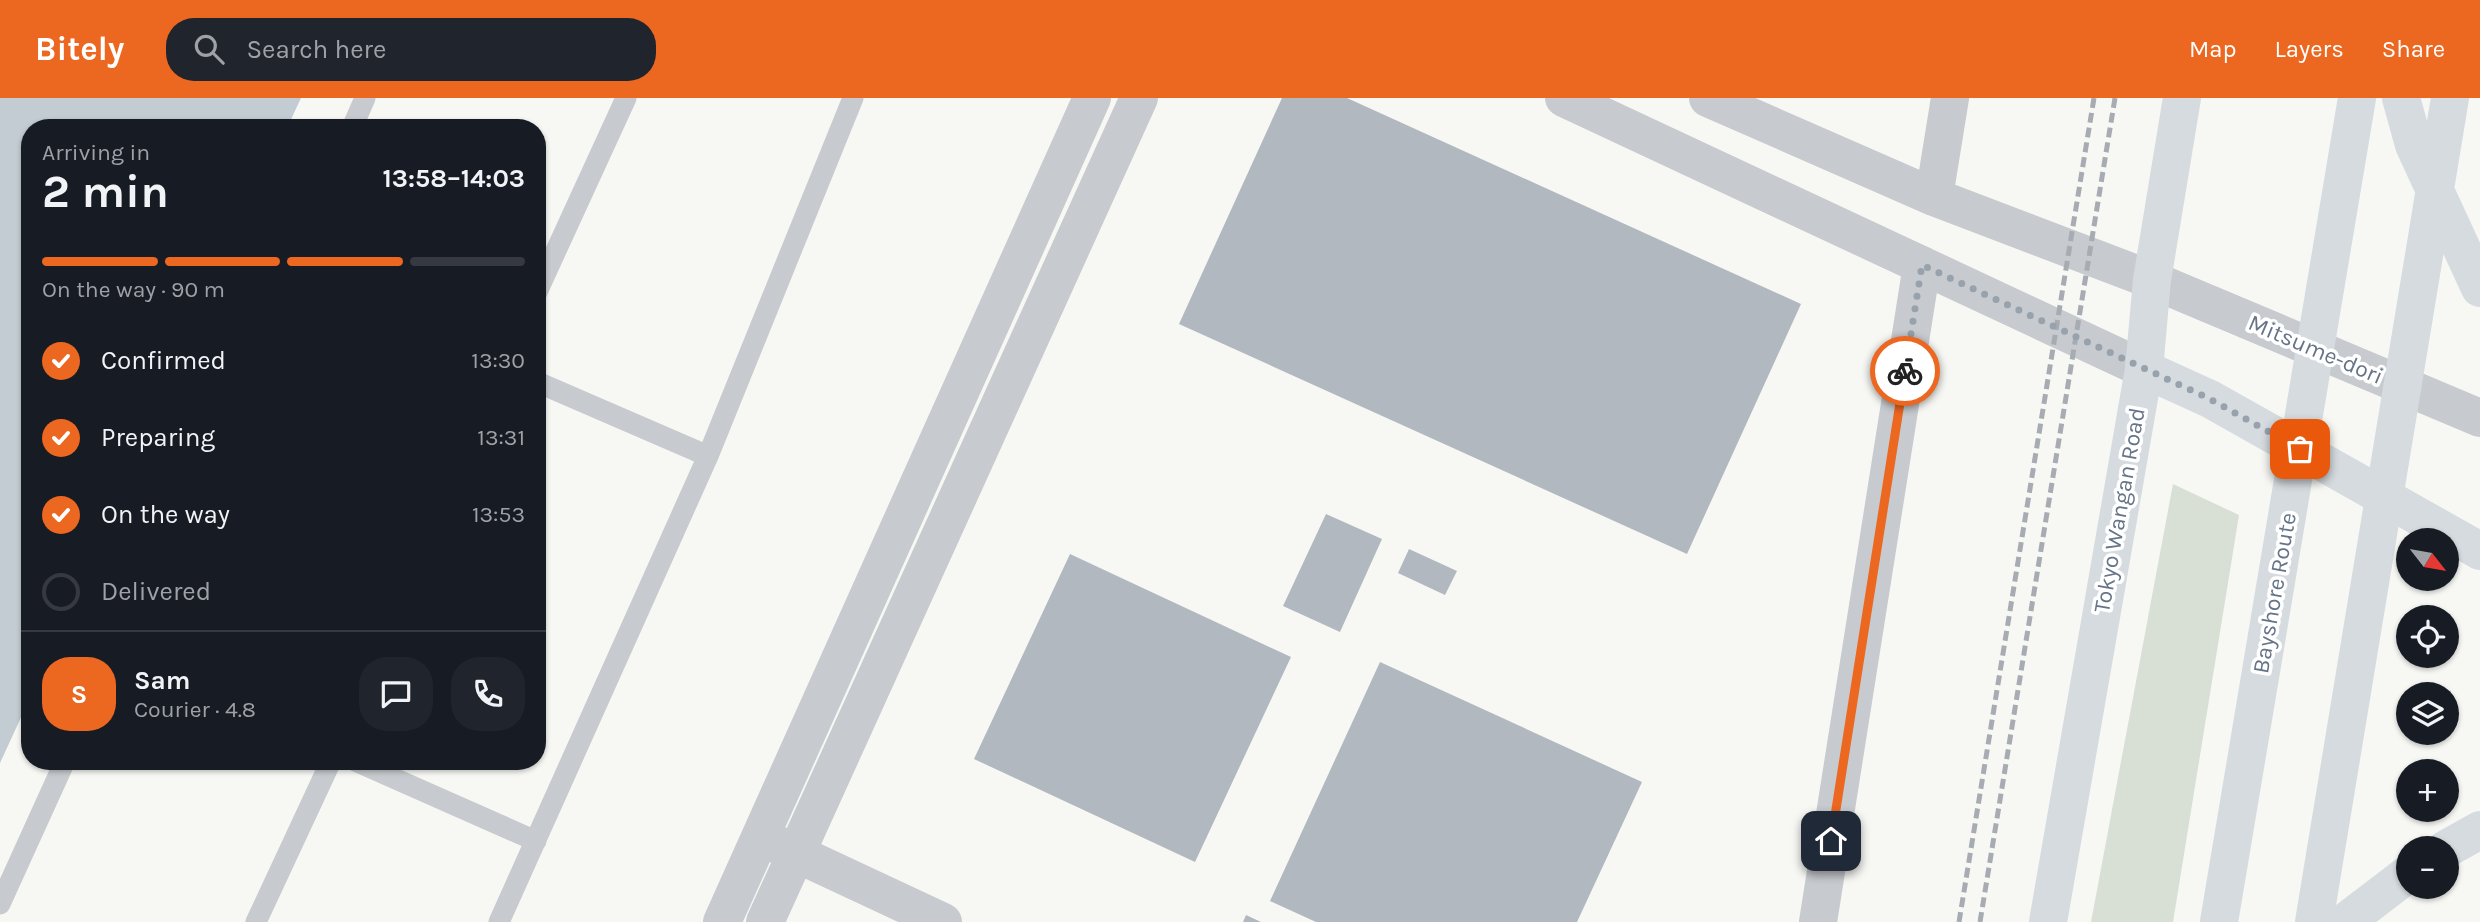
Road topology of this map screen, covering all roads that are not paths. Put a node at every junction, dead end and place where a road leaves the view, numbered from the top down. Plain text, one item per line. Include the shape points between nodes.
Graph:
1 (365, 98) edge
2 (626, 98) edge
3 (853, 98) edge
4 (1092, 98) edge
5 (1139, 98) edge
6 (1564, 98) edge
7 (1708, 98) edge
8 (1950, 98) edge
9 (2182, 98) edge
10 (2357, 98) edge
11 (2401, 98) edge
12 (2449, 98) edge
13 (356, 119) edge
14 (1934, 197) junction
15 (1922, 265) junction
16 (546, 272) edge
17 (2152, 280) junction
18 (2480, 288) edge
19 (2144, 369) junction
20 (546, 386) edge
21 (2480, 418) edge
22 (708, 456) junction
23 (2480, 551) edge
24 (61, 770) edge
25 (327, 770) edge
26 (375, 770) edge
27 (2480, 830) edge
28 (760, 837) junction
29 (536, 841) junction
30 (2459, 842) edge
31 (796, 854) junction
32 (2396, 883) edge
33 (0, 904) edge
34 (256, 922) edge
35 (499, 922) edge
36 (722, 922) edge
37 (765, 922) edge
38 (943, 922) edge
39 (1818, 922) edge
40 (2048, 922) edge
41 (2219, 922) edge
42 (2314, 922) edge
43 (2345, 922) edge

1 - 13 lane
2 - 16 lane
3 - 22 lane
4 - 28 street
5 - 31 street
6 - 15 street
7 - 14 street, Mitsume-dori
8 - 14 street
9 - 17 main road, Tokyo Wangan Road
10 - 41 main road, Bayshore Route
11 - 18 main road via 2414,145
12 - 42 main road
14 - 17 street, Mitsume-dori
15 - 19 street
15 - 39 street
17 - 19 main road, Tokyo Wangan Road
17 - 21 street, Mitsume-dori
19 - 23 main road via 2210,399
19 - 40 main road, Tokyo Wangan Road
20 - 22 lane
22 - 29 lane
24 - 33 lane
25 - 34 lane
26 - 29 lane
27 - 30 main road
28 - 31 street
28 - 36 street
29 - 35 lane
31 - 37 street
31 - 38 street
32 - 43 main road

